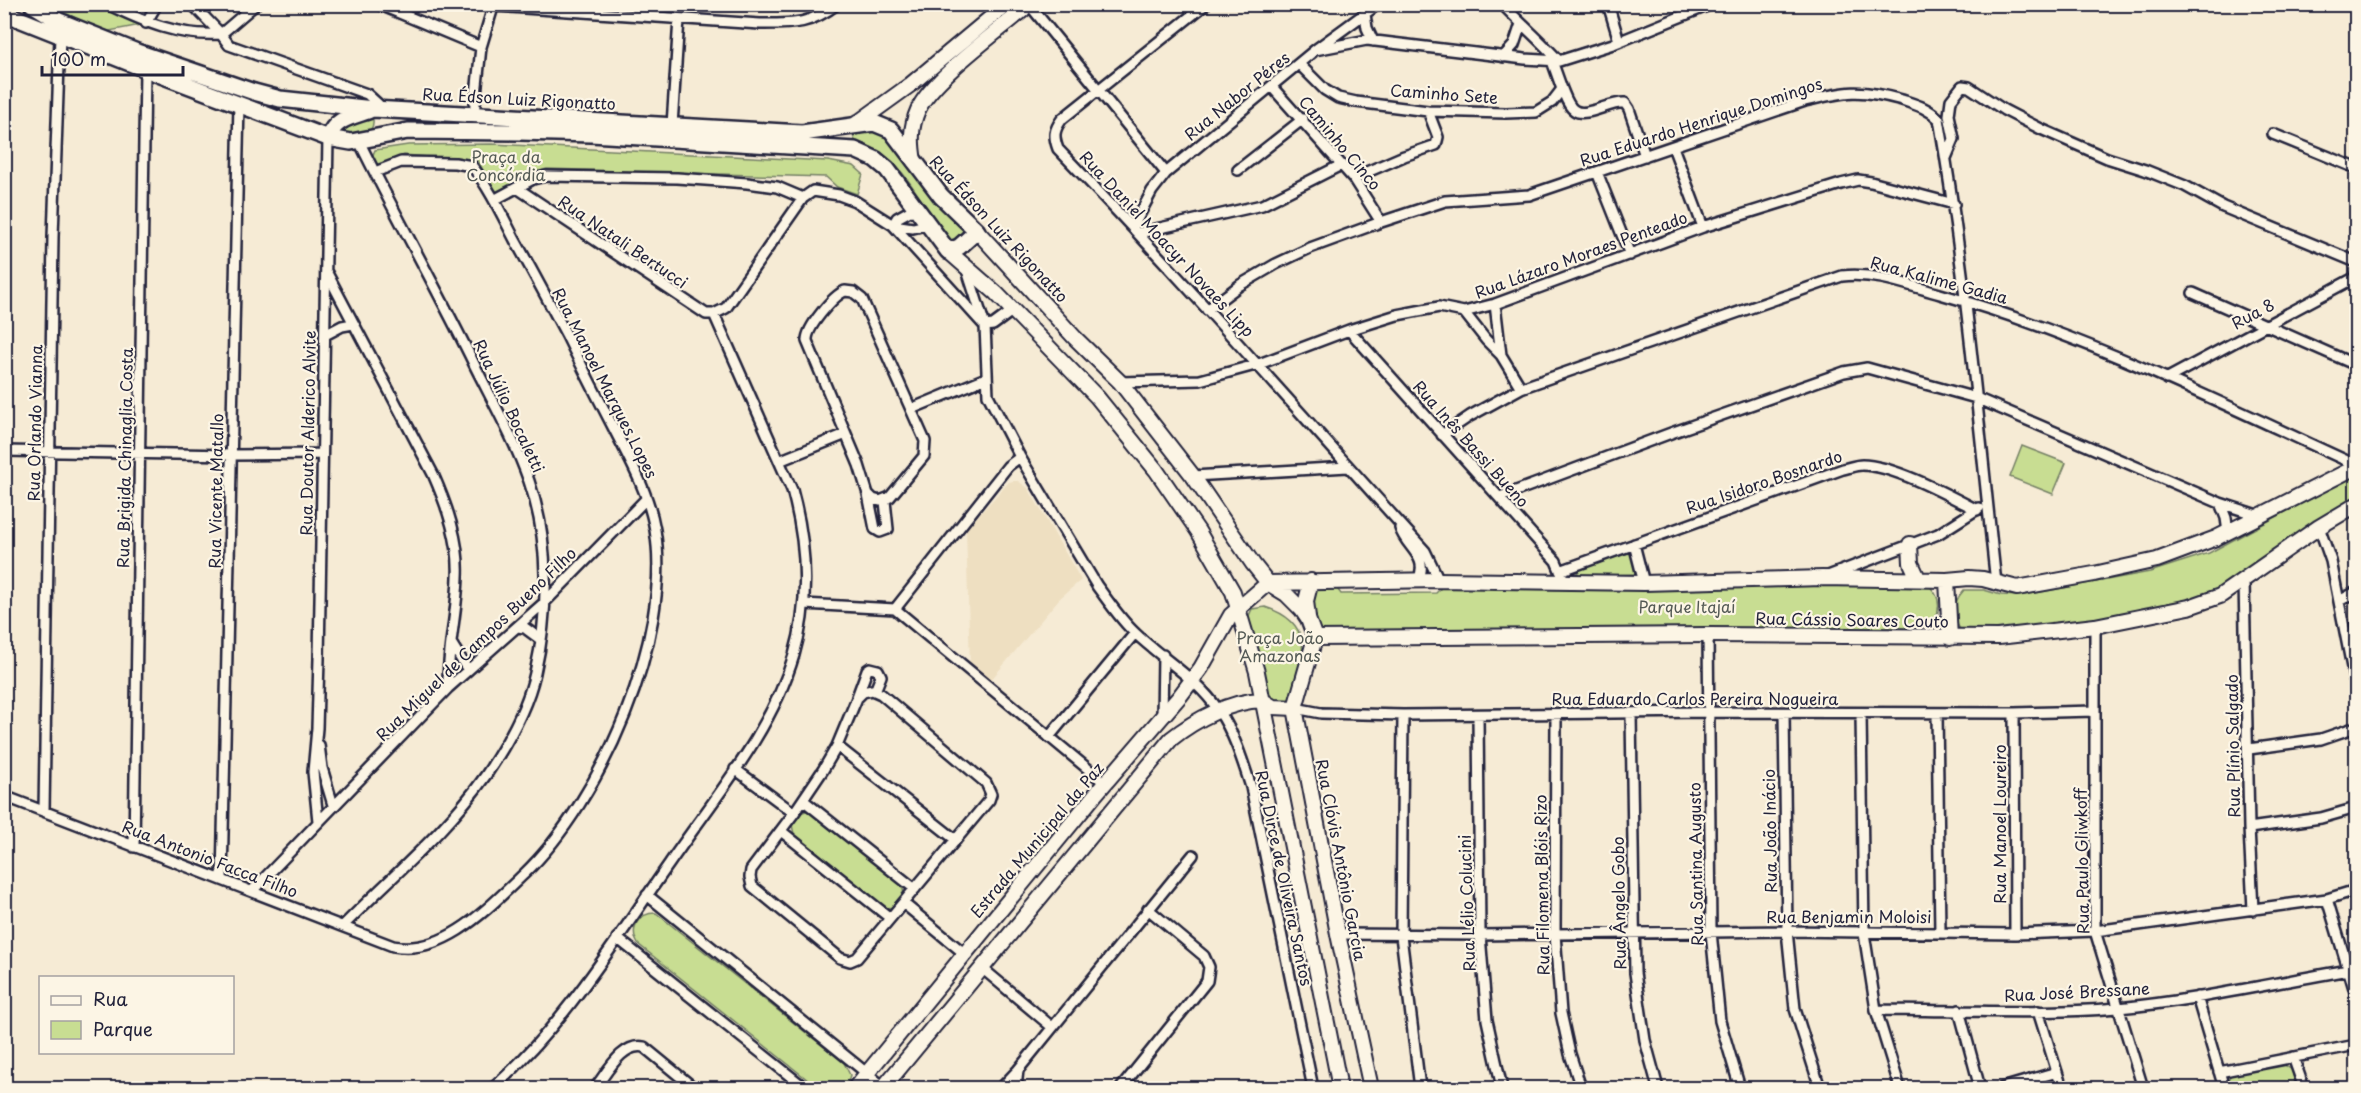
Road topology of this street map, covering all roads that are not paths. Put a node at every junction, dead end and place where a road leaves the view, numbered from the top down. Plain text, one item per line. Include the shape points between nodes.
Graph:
1 (32, 4) edge
2 (107, 4) edge
3 (157, 4) edge
4 (192, 4) edge
5 (256, 4) edge
6 (378, 4) edge
7 (837, 4) edge
8 (1007, 4) edge
9 (1206, 4) edge
10 (1377, 4) edge
11 (1503, 4) edge
12 (1608, 4) edge
13 (1712, 4) edge
14 (494, 5) edge
15 (1027, 7) edge
16 (397, 8) edge
17 (1686, 10) edge
18 (4, 13) edge
19 (1365, 14) junction
20 (679, 19) junction
21 (146, 23) junction
22 (1521, 24) junction
23 (221, 34) junction
24 (60, 36) junction
25 (1373, 41) junction
26 (1619, 41) junction
27 (481, 47) junction
28 (1315, 50) junction
29 (1503, 57) junction
30 (942, 59) junction
31 (1556, 61) junction
32 (1299, 64) junction
33 (146, 69) junction
34 (952, 70) junction
35 (1272, 87) junction
36 (1100, 89) junction
37 (1562, 89) junction
38 (239, 103) junction
39 (376, 109) junction
40 (1428, 111) junction
41 (474, 114) junction
42 (1303, 119) junction
43 (856, 124) junction
44 (672, 125) junction
45 (458, 132) junction
46 (2273, 134) dead end
47 (328, 138) junction
48 (364, 140) junction
49 (1673, 147) junction
50 (855, 150) junction
51 (1645, 156) junction
52 (1946, 159) junction
53 (915, 163) junction
54 (1341, 165) junction
55 (2356, 168) edge
56 (1238, 170) dead end
57 (375, 172) junction
58 (1597, 172) junction
59 (1166, 173) junction
60 (1353, 178) junction
61 (517, 188) junction
62 (804, 198) junction
63 (494, 200) junction
64 (1954, 204) junction
65 (917, 207) junction
66 (1381, 222) junction
67 (929, 224) junction
68 (893, 225) junction
69 (1703, 227) junction
70 (1135, 230) junction
71 (977, 231) junction
72 (948, 251) junction
73 (1630, 255) junction
74 (2356, 262) edge
75 (966, 268) junction
76 (325, 269) junction
77 (2356, 277) edge
78 (2193, 293) dead end
79 (1966, 302) junction
80 (1495, 304) junction
81 (1207, 310) junction
82 (1012, 311) junction
83 (1464, 312) junction
84 (714, 314) junction
85 (352, 324) junction
86 (2264, 325) junction
87 (985, 326) junction
88 (1350, 330) junction
89 (325, 335) junction
90 (1501, 356) junction
91 (1259, 364) junction
92 (2356, 365) edge
93 (986, 378) junction
94 (2166, 379) junction
95 (1120, 382) junction
96 (1148, 382) junction
97 (1521, 388) junction
98 (1131, 396) junction
99 (1976, 398) junction
100 (911, 409) junction
101 (846, 434) junction
102 (1442, 435) junction
103 (4, 451) edge
104 (50, 453) junction
105 (141, 454) junction
106 (322, 454) junction
107 (232, 455) junction
108 (1020, 457) junction
109 (779, 461) junction
110 (2356, 466) edge
111 (1348, 467) junction
112 (1196, 482) junction
113 (868, 494) junction
114 (1500, 497) junction
115 (646, 499) junction
116 (885, 501) junction
117 (2220, 502) junction
118 (1987, 504) junction
119 (2356, 505) edge
120 (1977, 510) junction
121 (2260, 516) junction
122 (1399, 522) junction
123 (2319, 527) junction
124 (2228, 532) junction
125 (1634, 544) junction
126 (1910, 544) junction
127 (1563, 576) junction
128 (1822, 578) junction
129 (1918, 578) junction
130 (1418, 580) junction
131 (1439, 580) junction
132 (1947, 580) junction
133 (1311, 581) junction
134 (2244, 581) junction
135 (1644, 583) junction
136 (1996, 583) junction
137 (1268, 584) junction
138 (2356, 591) edge
139 (546, 601) junction
140 (2339, 602) junction
141 (804, 604) junction
142 (895, 609) junction
143 (1239, 609) junction
144 (1308, 619) junction
145 (2095, 626) junction
146 (518, 627) junction
147 (1135, 633) junction
148 (1708, 635) junction
149 (1315, 638) junction
150 (1950, 638) junction
151 (540, 639) junction
152 (451, 642) junction
153 (1162, 655) junction
154 (468, 670) junction
155 (2355, 677) edge
156 (1192, 680) junction
157 (448, 688) junction
158 (2356, 688) edge
159 (875, 691) junction
160 (857, 698) junction
161 (1262, 700) junction
162 (1295, 708) junction
163 (1219, 711) junction
164 (2095, 711) junction
165 (1709, 712) junction
166 (1784, 713) junction
167 (1861, 713) junction
168 (1937, 713) junction
169 (2014, 713) junction
170 (1631, 714) junction
171 (1402, 715) junction
172 (1478, 715) junction
173 (1556, 715) junction
174 (1162, 717) junction
175 (2356, 727) edge
176 (317, 728) junction
177 (1049, 737) junction
178 (837, 746) junction
179 (2249, 749) junction
180 (735, 769) junction
181 (1105, 783) junction
182 (4, 796) edge
183 (1123, 796) junction
184 (803, 800) junction
185 (333, 805) junction
186 (2356, 808) edge
187 (44, 811) junction
188 (794, 813) junction
189 (318, 821) junction
190 (2249, 828) junction
191 (781, 831) junction
192 (956, 840) junction
193 (134, 847) junction
194 (1193, 855) dead end
195 (222, 880) junction
196 (915, 889) junction
197 (252, 890) junction
198 (2356, 890) edge
199 (647, 895) junction
200 (2327, 899) junction
201 (903, 903) junction
202 (1149, 909) junction
203 (2253, 910) junction
204 (891, 918) junction
205 (343, 926) junction
206 (1787, 931) junction
207 (1711, 932) junction
208 (1940, 932) junction
209 (2095, 932) junction
210 (1634, 933) junction
211 (1864, 933) junction
212 (1338, 934) junction
213 (1555, 934) junction
214 (2015, 934) junction
215 (1480, 935) junction
216 (1401, 936) junction
217 (617, 938) junction
218 (406, 949) joint
219 (965, 954) junction
220 (982, 968) junction
221 (2349, 970) junction
222 (2356, 995) edge
223 (2197, 997) junction
224 (2119, 1008) junction
225 (1876, 1010) junction
226 (1959, 1010) junction
227 (2038, 1011) junction
228 (1052, 1027) junction
229 (2356, 1045) edge
230 (2293, 1057) junction
231 (1335, 1062) junction
232 (1018, 1070) junction
233 (2056, 1072) junction
234 (2219, 1072) junction
235 (866, 1074) junction
236 (495, 1088) edge
237 (884, 1088) edge
238 (595, 1089) edge
239 (694, 1089) edge
240 (805, 1089) edge
241 (855, 1089) edge
242 (1001, 1089) edge
243 (1016, 1089) edge
244 (1121, 1089) edge
245 (1313, 1089) edge
246 (1340, 1089) edge
247 (1349, 1089) edge
248 (1371, 1089) edge
249 (1420, 1089) edge
250 (1502, 1089) edge
251 (1581, 1089) edge
252 (1658, 1089) edge
253 (1740, 1089) edge
254 (1820, 1089) edge
255 (1900, 1089) edge
256 (1980, 1089) edge
257 (2002, 1089) edge
258 (2062, 1089) edge
259 (2143, 1089) edge
260 (2224, 1089) edge
261 (2304, 1089) edge

1 - 39 main road, Rua Édson Luiz Rigonatto via 59,21 137,52 254,92 280,99
2 - 21 street
3 - 21 street
4 - 23 street
5 - 23 street
6 - 16 street
7 - 20 street via 809,22 793,24
8 - 30 street
9 - 36 street, Rua Daniel Moacyr Novaes Lipp
10 - 19 street, Rua Nabor Péres
11 - 22 street
12 - 26 street
13 - 17 street
14 - 20 street
14 - 27 street
15 - 34 street
15 - 36 street
16 - 27 street
17 - 26 street
18 - 24 main road
19 - 25 street
19 - 28 street, Rua Nabor Péres
20 - 44 street
21 - 23 street via 195,35
22 - 29 street via 1514,45
22 - 31 street via 1541,40
23 - 39 street via 229,45 241,50 367,94 378,104
24 - 33 main road
24 - 104 street, Rua Orlando Vianna
25 - 28 street
25 - 29 street
26 - 31 street
27 - 41 street
28 - 32 street, Rua Nabor Péres
29 - 31 street
30 - 34 street
30 - 43 street
31 - 37 street
32 - 35 street, Rua Nabor Péres
32 - 40 street, Caminho Sete via 1338,98
33 - 38 main road
33 - 105 street, Rua Brigida Chinaglia Costa
34 - 53 street via 918,108 911,133
35 - 42 street, Caminho Cinco
35 - 59 street, Rua Nabor Péres
36 - 59 street
36 - 70 street, Rua Daniel Moacyr Novaes Lipp via 1062,119 1055,129 1055,140 1058,149
37 - 40 street, Caminho Sete via 1552,102 1536,112
37 - 51 street via 1577,112 1625,103
38 - 47 main road
38 - 107 street, Rua Vicente Matallo
39 - 41 main road, Rua Édson Luiz Rigonatto
39 - 47 main road via 337,122
39 - 48 main road via 381,124
40 - 60 street via 1438,137 1436,145
41 - 44 main road, Rua Édson Luiz Rigonatto
41 - 45 main road via 468,127
42 - 54 street, Caminho Cinco
42 - 56 street
43 - 44 main road, Rua Édson Luiz Rigonatto via 802,133
43 - 50 main road via 849,133
43 - 53 main road, Rua Édson Luiz Rigonatto via 874,123 891,130
45 - 48 main road via 408,131
45 - 50 main road via 591,134
46 - 55 street
47 - 48 main road
47 - 76 street, Rua Doutor Alderico Alvite
48 - 57 street, Rua Júlio Bocaletti
49 - 51 street, Rua Eduardo Henrique Domingos
49 - 52 street, Rua Eduardo Henrique Domingos via 1805,101 1862,91 1930,110 1939,119
49 - 69 street
50 - 65 main road via 887,169
51 - 58 street, Rua Eduardo Henrique Domingos
52 - 64 street, Rua Eduardo Henrique Domingos
52 - 74 street via 1954,139 1949,115 1952,100 1962,86 1969,87 2041,129 2185,186 2223,207
53 - 71 main road, Rua Édson Luiz Rigonatto via 941,196
54 - 60 street, Caminho Cinco
54 - 70 street via 1262,205
57 - 63 street, Rua Manoel Marques Lopes via 401,162 464,164 472,166
57 - 139 street, Rua Júlio Bocaletti via 529,481 541,532
58 - 66 street, Rua Eduardo Henrique Domingos via 1529,195 1445,201
58 - 73 street
59 - 70 street, Rua Nabor Péres via 1152,190
60 - 66 street, Caminho Cinco
61 - 62 street via 533,178 546,176 677,178 777,187
61 - 63 street
61 - 84 street, Rua Natali Bertucci via 696,310
62 - 68 street via 813,191 839,195
62 - 84 street via 726,308
63 - 115 street, Rua Manoel Marques Lopes via 628,456
64 - 69 street, Rua Lázaro Moraes Penteado via 1858,180
64 - 79 street, Rua Eduardo Henrique Domingos
65 - 67 main road
65 - 68 street via 897,218
66 - 81 street, Rua Eduardo Henrique Domingos via 1276,264
67 - 68 street via 913,228
67 - 72 main road
68 - 87 street
69 - 73 street, Rua Lázaro Moraes Penteado
70 - 81 street, Rua Daniel Moacyr Novaes Lipp
71 - 72 main road
71 - 95 street, Rua Édson Luiz Rigonatto
72 - 75 street
73 - 80 street, Rua Lázaro Moraes Penteado
75 - 82 street
75 - 87 street, Rua Dirce de Oliveira Santos
76 - 85 street
76 - 89 street, Rua Doutor Alderico Alvite
77 - 86 street, Rua 8
78 - 86 street
79 - 94 street, Rua Kalime Gadia via 2028,322
79 - 97 street, Rua Kalime Gadia via 1868,274 1842,276
79 - 99 street, Rua Eduardo Henrique Domingos
80 - 83 street, Rua Lázaro Moraes Penteado
80 - 90 street
81 - 91 street, Rua Daniel Moacyr Novaes Lipp
82 - 87 street via 993,325
82 - 143 street via 1097,397 1156,470 1215,556
83 - 88 street, Rua Lázaro Moraes Penteado via 1426,308
83 - 90 street
84 - 109 street
85 - 89 street
85 - 152 street via 444,499 458,565
86 - 92 street
86 - 94 street, Rua 8
87 - 93 street, Rua Dirce de Oliveira Santos
88 - 91 street, Rua Lázaro Moraes Penteado
88 - 102 street, Rua Inês Bassi Bueno
89 - 106 street, Rua Doutor Alderico Alvite
90 - 97 street
91 - 96 street, Rua Lázaro Moraes Penteado via 1200,380
91 - 111 street, Rua Daniel Moacyr Novaes Lipp
93 - 100 street
93 - 108 street, Rua Dirce de Oliveira Santos via 987,396
94 - 110 street, Rua Kalime Gadia
95 - 96 street, Rua Lázaro Moraes Penteado
95 - 98 street, Rua Édson Luiz Rigonatto
96 - 98 street
97 - 102 street, Rua Kalime Gadia
98 - 112 street, Rua Édson Luiz Rigonatto
99 - 114 street via 1867,368 1856,369
99 - 117 street
99 - 118 street, Rua Eduardo Henrique Domingos
100 - 101 street via 862,299 853,292 841,292 806,337
100 - 116 street via 925,441 925,452
101 - 109 street
101 - 113 street
102 - 114 street, Rua Inês Bassi Bueno
103 - 104 street
104 - 105 street
104 - 187 street, Rua Orlando Vianna
105 - 107 street
105 - 193 street, Rua Brigida Chinaglia Costa
106 - 107 street
106 - 176 street, Rua Doutor Alderico Alvite
107 - 195 street, Rua Vicente Matallo
108 - 142 street via 1008,466
108 - 147 street, Rua Dirce de Oliveira Santos via 1097,586
109 - 141 street via 800,522
110 - 121 street
111 - 112 street via 1211,477
111 - 122 street, Rua Daniel Moacyr Novaes Lipp
112 - 137 street, Rua Édson Luiz Rigonatto
113 - 116 street via 876,501
113 - 116 street via 875,529 880,532 886,531 888,525
114 - 127 street, Rua Inês Bassi Bueno via 1556,561
115 - 139 street, Rua Miguel de Campos Bueno Filho
115 - 218 street, Rua Manoel Marques Lopes via 658,556 654,615 636,689 604,762 536,863 497,900 481,915 439,940
117 - 121 street
117 - 124 street
118 - 120 street
118 - 136 street, Rua Eduardo Henrique Domingos
119 - 123 street, Rua Cássio Soares Couto
120 - 125 street, Rua Isidoro Bosnardo via 1928,485 1860,465
120 - 126 street via 1938,534
121 - 124 street
122 - 130 street, Rua Daniel Moacyr Novaes Lipp via 1407,543 1420,558
122 - 131 street, Rua Daniel Moacyr Novaes Lipp via 1430,558
123 - 134 street, Rua Cássio Soares Couto
123 - 140 street
124 - 136 street via 2157,560 2094,574 2017,588
125 - 127 street, Rua Isidoro Bosnardo
125 - 135 street
126 - 128 street
126 - 129 street via 1911,563
127 - 131 street
127 - 135 street
128 - 129 street
128 - 135 street
129 - 132 street
130 - 131 street
130 - 133 street
132 - 136 street via 1983,579
132 - 150 street
133 - 137 street
133 - 144 street via 1306,601
134 - 145 street, Rua Cássio Soares Couto via 2220,596 2189,607
134 - 179 street, Rua Plínio Salgado
137 - 143 street, Estrada Municipal da Paz
137 - 144 street via 1291,599
138 - 140 street
139 - 146 street, Rua Miguel de Campos Bueno Filho
139 - 151 street, Rua Júlio Bocaletti
140 - 155 street
141 - 142 street
141 - 180 street via 793,658 779,696
142 - 177 street
143 - 156 street, Estrada Municipal da Paz via 1225,622
143 - 161 street
144 - 149 street
145 - 150 street, Rua Cássio Soares Couto
145 - 164 street, Rua Paulo Gliwkoff
146 - 151 street
146 - 154 street, Rua Miguel de Campos Bueno Filho
147 - 153 street, Rua Dirce de Oliveira Santos
147 - 177 street
148 - 149 street, Rua Cássio Soares Couto
148 - 150 street, Rua Cássio Soares Couto
148 - 165 street, Rua Santina Augusto
149 - 162 street, Rua Clóvis Antônio Garcia
151 - 205 street, Rua Júlio Bocaletti via 535,674 522,712 485,776 437,833
152 - 154 street
152 - 157 street
153 - 156 street, Rua Dirce de Oliveira Santos
153 - 174 street
154 - 157 street, Rua Miguel de Campos Bueno Filho
155 - 158 street
156 - 163 street, Rua Dirce de Oliveira Santos
156 - 174 street, Estrada Municipal da Paz
157 - 185 street, Rua Miguel de Campos Bueno Filho
159 - 160 street via 863,692
159 - 160 street via 881,676 878,670 870,668
159 - 192 street via 990,788 989,800
160 - 178 street
161 - 162 street via 1274,706
161 - 163 street via 1237,702
161 - 231 street
162 - 171 street, Rua Eduardo Carlos Pereira Nogueira via 1321,713
162 - 212 street, Rua Clóvis Antônio Garcia
163 - 183 street via 1171,739
163 - 245 street, Rua Dirce de Oliveira Santos via 1251,787
164 - 169 street, Rua Eduardo Carlos Pereira Nogueira
164 - 209 street, Rua Paulo Gliwkoff
165 - 166 street, Rua Eduardo Carlos Pereira Nogueira
165 - 170 street, Rua Eduardo Carlos Pereira Nogueira
165 - 207 street, Rua Santina Augusto
166 - 167 street, Rua Eduardo Carlos Pereira Nogueira
166 - 206 street, Rua João Inácio
167 - 168 street, Rua Eduardo Carlos Pereira Nogueira
167 - 211 street
168 - 169 street, Rua Eduardo Carlos Pereira Nogueira
168 - 208 street
169 - 214 street, Rua Manoel Loureiro
170 - 173 street, Rua Eduardo Carlos Pereira Nogueira
170 - 210 street, Rua Ângelo Gobo
171 - 172 street, Rua Eduardo Carlos Pereira Nogueira
171 - 216 street
172 - 173 street, Rua Eduardo Carlos Pereira Nogueira
172 - 215 street, Rua Lélio Colucini
173 - 213 street, Rua Filomena Blóis Rizo
174 - 181 street, Estrada Municipal da Paz
175 - 179 street via 2321,739
176 - 185 street, Rua Doutor Alderico Alvite via 322,768
176 - 189 street, Rua Doutor Alderico Alvite via 313,771
177 - 181 street
178 - 184 street
178 - 192 street
179 - 190 street, Rua Plínio Salgado
180 - 188 street
180 - 199 street
181 - 183 street
181 - 219 street, Estrada Municipal da Paz
182 - 187 street, Rua Antonio Facca Filho
183 - 220 street
184 - 188 street
184 - 196 street
185 - 189 street, Rua Miguel de Campos Bueno Filho
186 - 190 street via 2321,818
187 - 193 street, Rua Antonio Facca Filho
188 - 191 street
189 - 197 street, Rua Miguel de Campos Bueno Filho
190 - 203 street, Rua Plínio Salgado
191 - 204 street
191 - 204 street via 751,870 752,886 840,958 857,958
192 - 196 street
193 - 195 street, Rua Antonio Facca Filho
194 - 202 street
195 - 197 street, Rua Antonio Facca Filho
196 - 201 street
197 - 205 street, Rua Antonio Facca Filho
198 - 200 street, Rua Benjamin Moloisi
199 - 217 street
199 - 235 street
200 - 203 street, Rua Benjamin Moloisi
200 - 221 street
201 - 204 street
201 - 219 street
202 - 228 street
202 - 244 street via 1204,956 1209,972 1207,981
203 - 209 street, Rua Benjamin Moloisi
205 - 218 street, Rua Antonio Facca Filho
206 - 207 street, Rua Benjamin Moloisi
206 - 211 street, Rua Benjamin Moloisi
206 - 254 street, Rua João Inácio via 1795,1009
207 - 210 street, Rua Benjamin Moloisi
207 - 253 street, Rua Santina Augusto via 1720,1022
208 - 211 street, Rua Benjamin Moloisi
208 - 214 street, Rua Benjamin Moloisi
209 - 214 street, Rua Benjamin Moloisi
209 - 224 street, Rua Paulo Gliwkoff
210 - 213 street, Rua Benjamin Moloisi
210 - 252 street, Rua Ângelo Gobo via 1640,1015
211 - 225 street
212 - 216 street, Rua Benjamin Moloisi
212 - 248 street, Rua Clóvis Antônio Garcia
213 - 215 street, Rua Benjamin Moloisi
213 - 251 street, Rua Filomena Blóis Rizo via 1562,1013
215 - 216 street, Rua Benjamin Moloisi
215 - 250 street, Rua Lélio Colucini via 1487,1020
216 - 249 street
217 - 236 street via 550,1027
217 - 240 street
219 - 220 street
219 - 235 street, Estrada Municipal da Paz
220 - 228 street
220 - 237 street
221 - 222 street
221 - 223 street, Rua José Bressane
223 - 224 street, Rua José Bressane
223 - 234 street
224 - 227 street, Rua José Bressane
224 - 259 street, Rua Paulo Gliwkoff
225 - 226 street, Rua José Bressane
225 - 255 street
226 - 227 street, Rua José Bressane
226 - 256 street
227 - 233 street
228 - 232 street
229 - 230 street
230 - 234 street
230 - 261 street
231 - 246 street
231 - 247 street
232 - 242 street
232 - 243 street
233 - 257 street
233 - 258 street
234 - 260 street
235 - 237 street
235 - 241 street, Estrada Municipal da Paz
238 - 239 street via 626,1049 637,1046 644,1047

